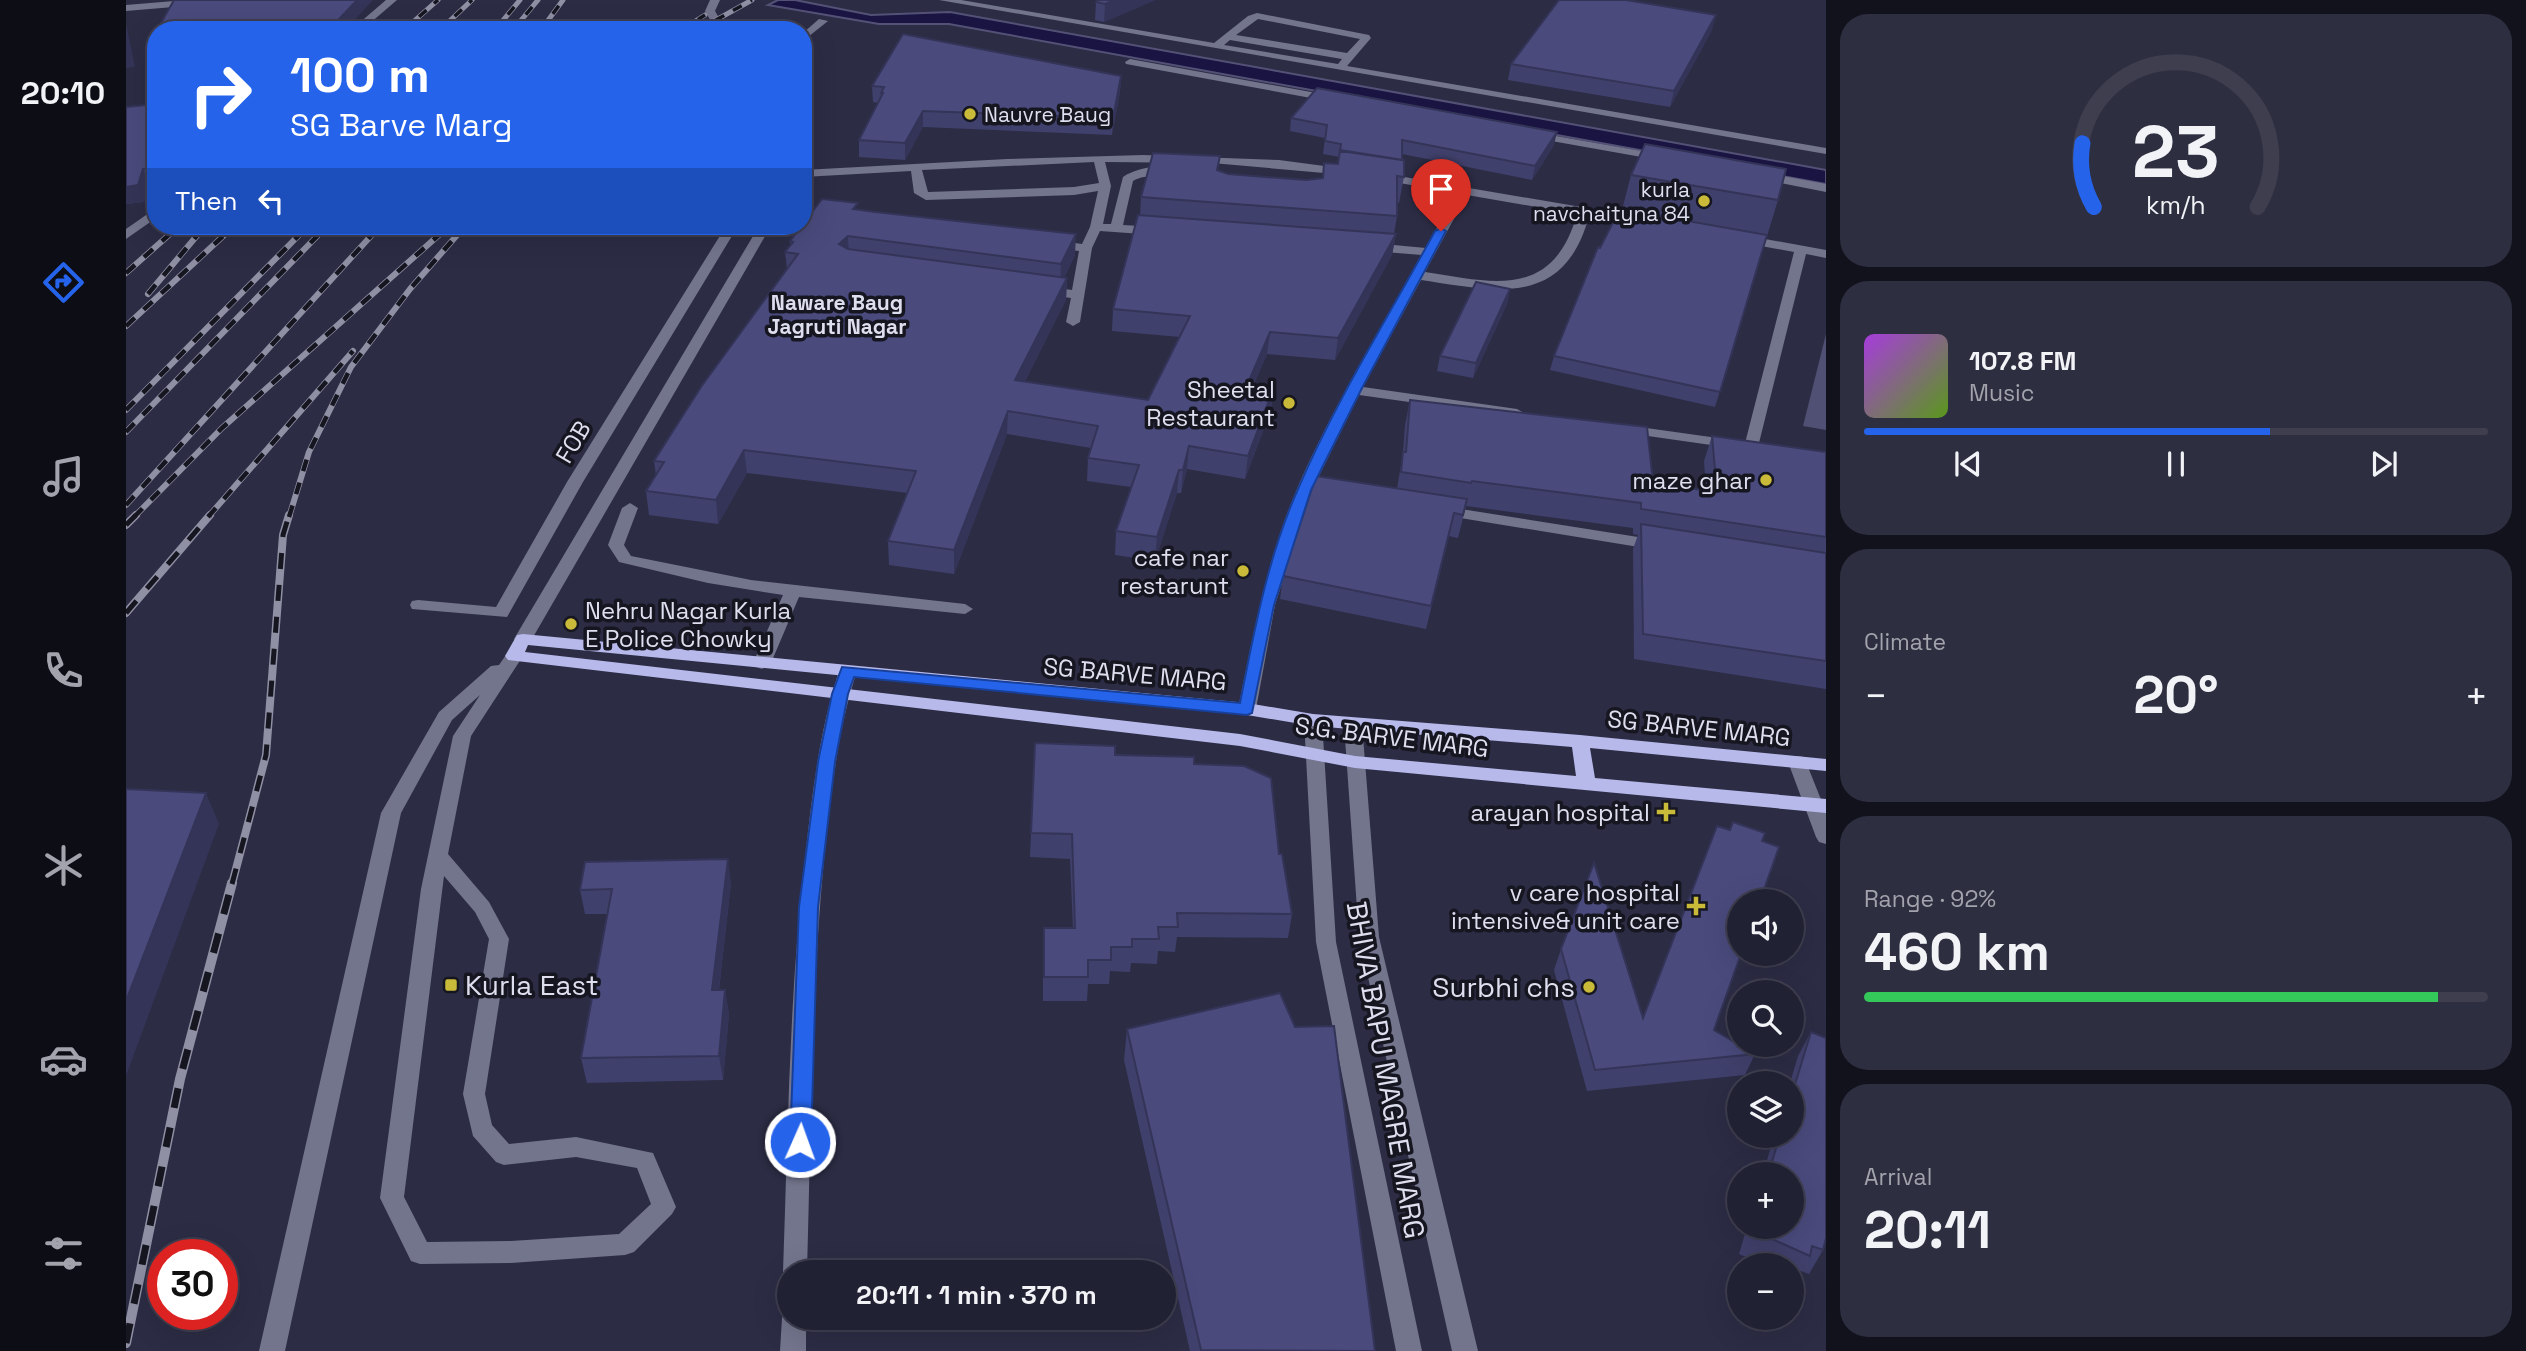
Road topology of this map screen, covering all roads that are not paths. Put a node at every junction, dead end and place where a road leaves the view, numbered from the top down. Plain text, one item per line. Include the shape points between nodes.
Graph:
1 (221, 0) edge
2 (393, 0) edge
3 (715, 0) edge
4 (944, 0) edge
5 (173, 2) edge
6 (126, 8) edge
7 (367, 21) edge
8 (716, 21) edge
9 (823, 21) dead end
10 (812, 30) edge
11 (1228, 37) junction
12 (1215, 47) junction
13 (1292, 47) junction
14 (1350, 57) junction
15 (1281, 58) junction
16 (1130, 62) dead end
17 (1340, 68) junction
18 (1348, 101) edge
19 (1526, 133) edge
20 (1826, 151) edge
21 (1099, 159) junction
22 (1676, 160) edge
23 (1310, 166) junction
24 (916, 169) junction
25 (1191, 173) edge
26 (1744, 173) edge
27 (812, 174) edge
28 (1297, 179) edge
29 (1105, 186) junction
30 (1826, 188) edge
31 (1464, 190) junction
32 (1584, 211) junction
33 (147, 219) edge
34 (1652, 223) edge
35 (1096, 227) junction
36 (1116, 228) junction
37 (1169, 232) edge
38 (126, 235) edge
39 (726, 235) edge
40 (760, 235) edge
41 (1733, 237) edge
42 (1033, 242) edge
43 (1354, 246) edge
44 (1086, 248) junction
45 (1801, 250) junction
46 (1430, 252) junction
47 (1826, 254) edge
48 (1417, 275) junction
49 (1024, 288) edge
50 (1078, 295) junction
51 (1073, 322) dead end
52 (1354, 390) junction
53 (1532, 415) edge
54 (1614, 427) edge
55 (630, 508) dead end
56 (1428, 509) edge
57 (1675, 548) edge
58 (793, 591) junction
59 (418, 605) dead end
60 (965, 609) dead end
61 (518, 648) junction
62 (762, 663) junction
63 (848, 671) junction
64 (840, 694) junction
65 (1247, 709) junction
66 (1313, 720) junction
67 (1353, 724) junction
68 (1580, 741) junction
69 (1316, 755) junction
70 (1355, 762) junction
71 (1797, 762) junction
72 (1826, 765) edge
73 (1586, 782) junction
74 (1819, 805) edge
75 (1826, 837) edge
76 (438, 856) junction
77 (795, 1260) edge
78 (794, 1330) edge
79 (272, 1351) edge
80 (793, 1351) edge
81 (1409, 1351) edge
82 (1465, 1351) edge

1 - 5 street
2 - 7 street
3 - 8 street via 710,11
4 - 12 street
5 - 6 street
9 - 10 street
11 - 12 street
11 - 13 street
11 - 14 street via 1257,16 1365,37
12 - 15 street
13 - 14 street
13 - 15 street
14 - 17 street
15 - 17 street
16 - 18 street
17 - 20 street
19 - 22 street
21 - 23 street via 1151,156
21 - 24 street
21 - 29 street
23 - 28 street via 1310,180
23 - 31 street
24 - 27 street
24 - 29 street via 920,193 926,196
25 - 36 street via 1132,174
26 - 30 street
29 - 35 street
31 - 32 street
31 - 46 street
32 - 34 street
32 - 48 street via 1575,243 1548,273 1535,280 1493,287
33 - 38 street
35 - 36 street
35 - 44 street
36 - 37 street
39 - 59 street, FOB via 575,482 501,613
40 - 61 street
41 - 45 street
42 - 44 street
43 - 46 street
44 - 50 street
45 - 47 street
45 - 54 street via 1757,448
46 - 48 street
48 - 52 street
49 - 50 street
50 - 51 street
52 - 53 street
52 - 65 street via 1267,605
55 - 58 street via 616,545 625,559 672,572
56 - 57 street
58 - 60 street
58 - 62 street
61 - 62 main road, SG BARVE MARG
61 - 64 main road, S.G. BARVE MARG
61 - 76 street via 462,736
61 - 79 street via 445,716 391,813
62 - 63 main road, SG BARVE MARG
63 - 64 street
63 - 65 main road, SG BARVE MARG
64 - 69 main road, S.G. BARVE MARG via 1240,740
64 - 77 street via 809,907
65 - 66 main road, SG BARVE MARG
66 - 67 main road, SG BARVE MARG
66 - 69 street, BHIVA BAPU MAGRE MARG
67 - 68 main road, SG BARVE MARG
67 - 70 street
68 - 71 main road, SG BARVE MARG
68 - 73 main road
69 - 70 main road, S.G. BARVE MARG
69 - 81 street, BHIVA BAPU MAGRE MARG via 1326,942
70 - 73 main road, S.G. BARVE MARG
70 - 82 street via 1369,937
71 - 72 main road, SG BARVE MARG
71 - 74 street
73 - 74 main road, S.G. BARVE MARG
74 - 75 street
76 - 76 street via 392,1198 421,1253 625,1244 664,1207 645,1160 576,1147 504,1155 481,1129 474,1094 499,939 482,907
78 - 80 street

